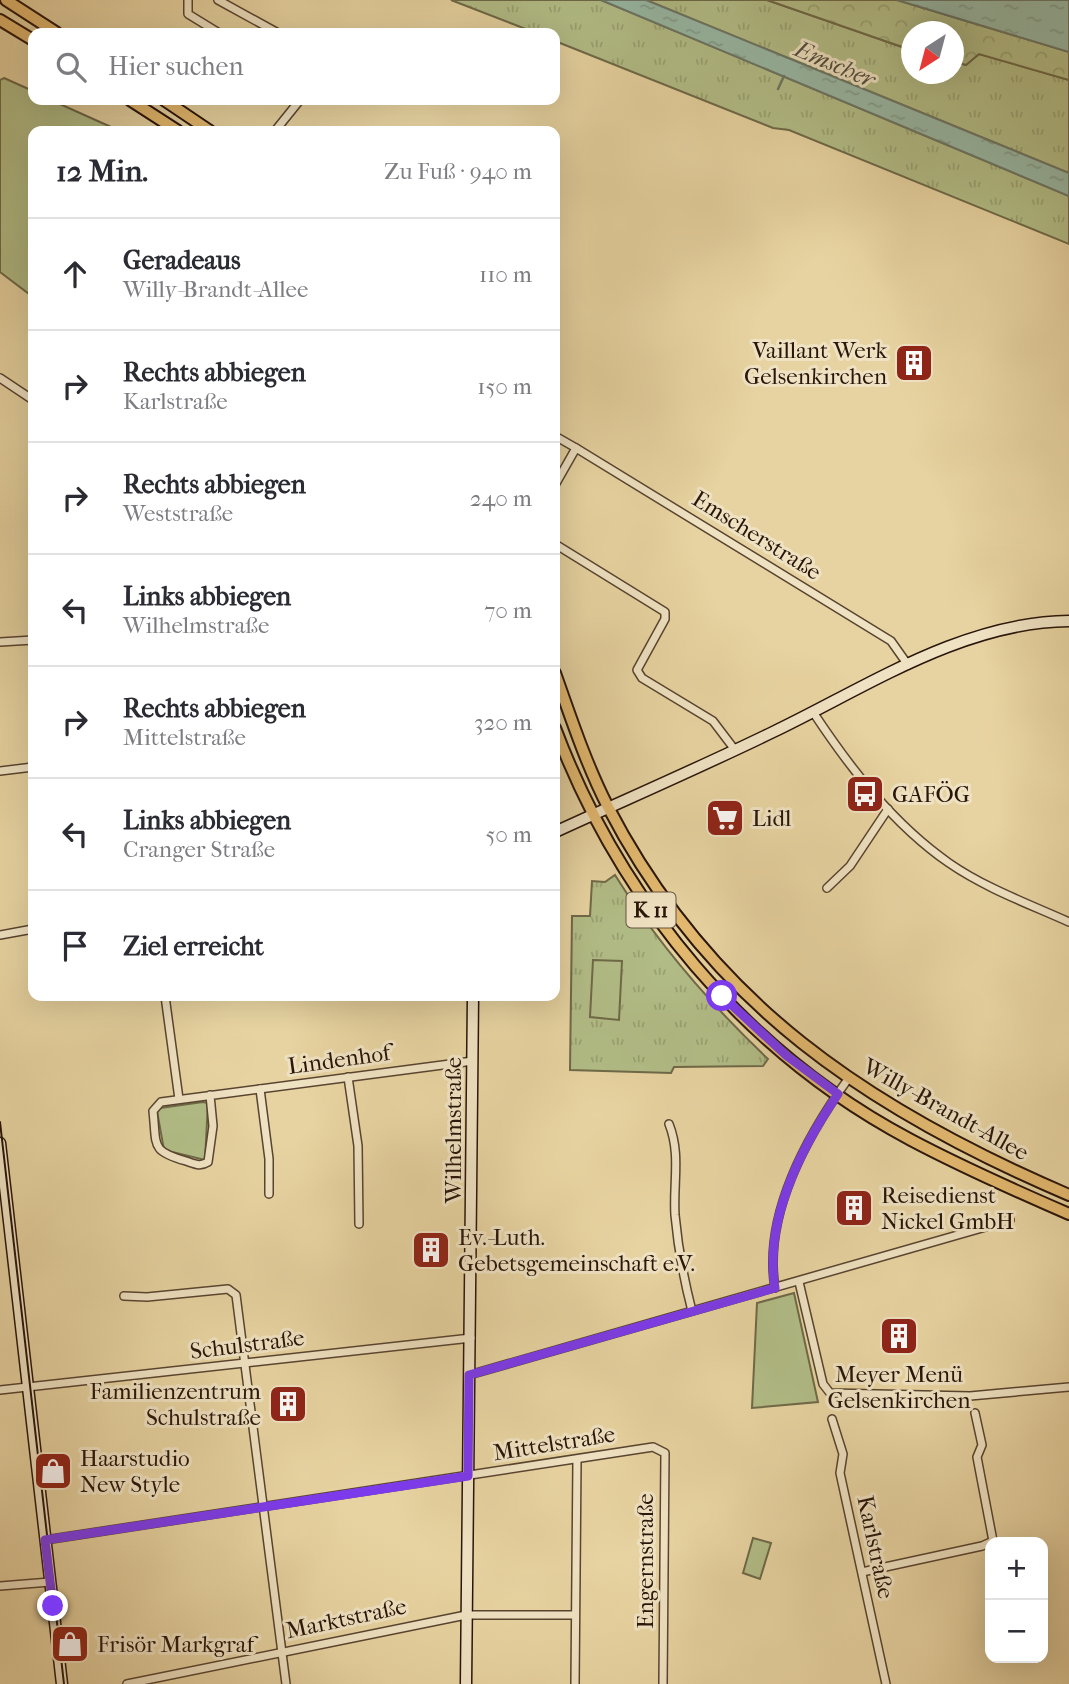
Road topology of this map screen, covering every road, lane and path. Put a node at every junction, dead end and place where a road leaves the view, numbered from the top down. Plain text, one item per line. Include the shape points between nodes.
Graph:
1 (6, 0) edge
2 (188, 0) edge
3 (218, 0) edge
4 (0, 20) edge
5 (49, 28) edge
6 (211, 28) edge
7 (269, 28) edge
8 (28, 37) edge
9 (138, 105) edge
10 (171, 105) edge
11 (296, 105) edge
12 (170, 126) edge
13 (203, 126) edge
14 (279, 126) edge
15 (0, 378) edge
16 (28, 397) edge
17 (560, 439) edge
18 (576, 448) junction
19 (560, 476) edge
20 (560, 547) edge
21 (1069, 621) edge
22 (28, 640) edge
23 (0, 642) edge
24 (908, 665) junction
25 (560, 686) edge
26 (813, 712) junction
27 (560, 741) edge
28 (736, 750) junction
29 (28, 767) edge
30 (0, 771) edge
31 (608, 807) junction
32 (888, 809) junction
33 (592, 815) junction
34 (560, 830) edge
35 (827, 888) dead end
36 (1069, 922) edge
37 (28, 930) edge
38 (0, 935) edge
39 (166, 1001) edge
40 (473, 1001) edge
41 (473, 1061) junction
42 (348, 1077) junction
43 (848, 1079) junction
44 (260, 1089) junction
45 (838, 1094) junction
46 (210, 1095) junction
47 (179, 1099) junction
48 (669, 1124) dead end
49 (0, 1143) edge
50 (269, 1194) dead end
51 (1069, 1195) edge
52 (1069, 1214) edge
53 (1010, 1220) dead end
54 (359, 1224) dead end
55 (5, 1232) edge
56 (799, 1282) junction
57 (775, 1288) junction
58 (124, 1296) dead end
59 (692, 1311) junction
60 (471, 1338) junction
61 (244, 1363) junction
62 (469, 1375) junction
63 (1069, 1387) edge
64 (28, 1388) junction
65 (0, 1390) edge
66 (975, 1413) dead end
67 (832, 1419) dead end
68 (653, 1447) joint
69 (577, 1460) junction
70 (468, 1476) junction
71 (261, 1507) junction
72 (45, 1540) junction
73 (862, 1572) junction
74 (50, 1583) junction
75 (0, 1586) edge
76 (466, 1615) junction
77 (575, 1615) junction
78 (282, 1651) junction
79 (62, 1684) edge
80 (127, 1684) edge
81 (286, 1684) edge
82 (466, 1684) edge
83 (575, 1684) edge
84 (663, 1684) edge
85 (886, 1684) edge

1 - 5 main road
2 - 6 street via 188,14
3 - 7 street
4 - 8 main road
9 - 12 main road
10 - 13 main road
11 - 14 street
15 - 16 street
17 - 18 street, Emscherstraße
18 - 19 street
18 - 24 street, Emscherstraße via 891,641
20 - 28 street via 665,611 637,670 642,678 713,721
21 - 24 street via 991,634
22 - 23 street
24 - 26 street
25 - 31 main road, Willy-Brandt-Allee / K 11
26 - 28 street
26 - 32 street
27 - 33 main road, Willy-Brandt-Allee / K 11
28 - 31 street
29 - 30 street
31 - 33 street
31 - 43 main road, Willy-Brandt-Allee / K 11 via 679,919 712,958 796,1041
32 - 35 street via 850,866
32 - 36 street via 948,862
33 - 34 street
33 - 45 main road, Willy-Brandt-Allee / K 11 via 646,904 687,958 762,1034
37 - 38 street
39 - 47 street
40 - 41 street, Wilhelmstraße
41 - 42 street, Lindenhof
41 - 60 street, Wilhelmstraße
42 - 44 street, Lindenhof
42 - 54 street via 358,1146
43 - 45 street
43 - 51 main road, Willy-Brandt-Allee / K 11 via 902,1114
44 - 46 street, Lindenhof
44 - 50 street
45 - 52 main road, Willy-Brandt-Allee / K 11 via 908,1139
45 - 57 street via 811,1138 784,1200 775,1247
46 - 47 street, Lindenhof
46 - 47 street, Lindenhof via 211,1153 208,1162 200,1166 163,1155 156,1144 153,1111 161,1101
48 - 59 street via 676,1143 678,1247
49 - 55 street
53 - 56 street
55 - 64 street
56 - 57 street
56 - 63 street via 823,1384 830,1393 991,1395
57 - 59 street
58 - 61 street via 228,1289 236,1295
59 - 62 street
60 - 61 street, Schulstraße
60 - 62 street, Wilhelmstraße
61 - 64 street, Schulstraße
61 - 71 street
62 - 70 street, Wilhelmstraße
64 - 65 street, Schulstraße
64 - 72 street
66 - 73 street via 982,1445 977,1457 993,1541
67 - 73 street, Karlstraße via 844,1454 840,1473
68 - 69 street, Mittelstraße
68 - 84 street, Engernstraße via 665,1453
69 - 70 street, Mittelstraße
69 - 77 street
70 - 71 street, Mittelstraße
70 - 76 street, Wilhelmstraße
71 - 72 street, Mittelstraße
71 - 78 street
72 - 74 street
73 - 85 street, Karlstraße
74 - 75 street
74 - 79 street
76 - 77 street, Marktstraße
76 - 78 street, Marktstraße
76 - 82 street, Wilhelmstraße
77 - 83 street
78 - 80 street, Marktstraße
78 - 81 street

